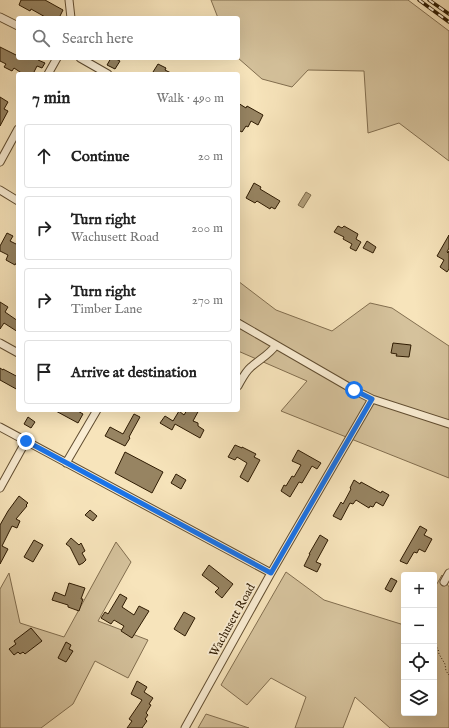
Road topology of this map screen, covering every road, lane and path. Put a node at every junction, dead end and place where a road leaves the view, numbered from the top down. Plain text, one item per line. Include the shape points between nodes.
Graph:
1 (69, 0) edge
2 (71, 16) edge
3 (0, 17) edge
4 (16, 25) edge
5 (56, 60) edge
6 (84, 60) edge
7 (49, 72) edge
8 (104, 72) edge
9 (16, 133) edge
10 (0, 162) edge
11 (0, 190) edge
12 (16, 200) edge
13 (240, 324) edge
14 (0, 343) edge
15 (276, 345) junction
16 (16, 352) edge
17 (240, 383) edge
18 (372, 399) junction
19 (96, 412) edge
20 (449, 424) edge
21 (0, 427) edge
22 (26, 441) junction
23 (66, 463) junction
24 (0, 488) edge
25 (271, 573) junction
26 (449, 573) edge
27 (444, 582) dead end
28 (437, 648) edge
29 (449, 675) edge
30 (185, 728) edge

1 - 2 street
3 - 4 street
5 - 7 street
6 - 8 street
9 - 10 street
11 - 12 street
13 - 15 street
14 - 16 street
15 - 17 street via 268,355 247,371
15 - 18 street
18 - 20 street
18 - 25 street, Wachusett Road
19 - 23 street
21 - 22 street
22 - 23 street
22 - 24 street
23 - 25 street
25 - 30 street, Wachusett Road
26 - 27 street
28 - 29 path

